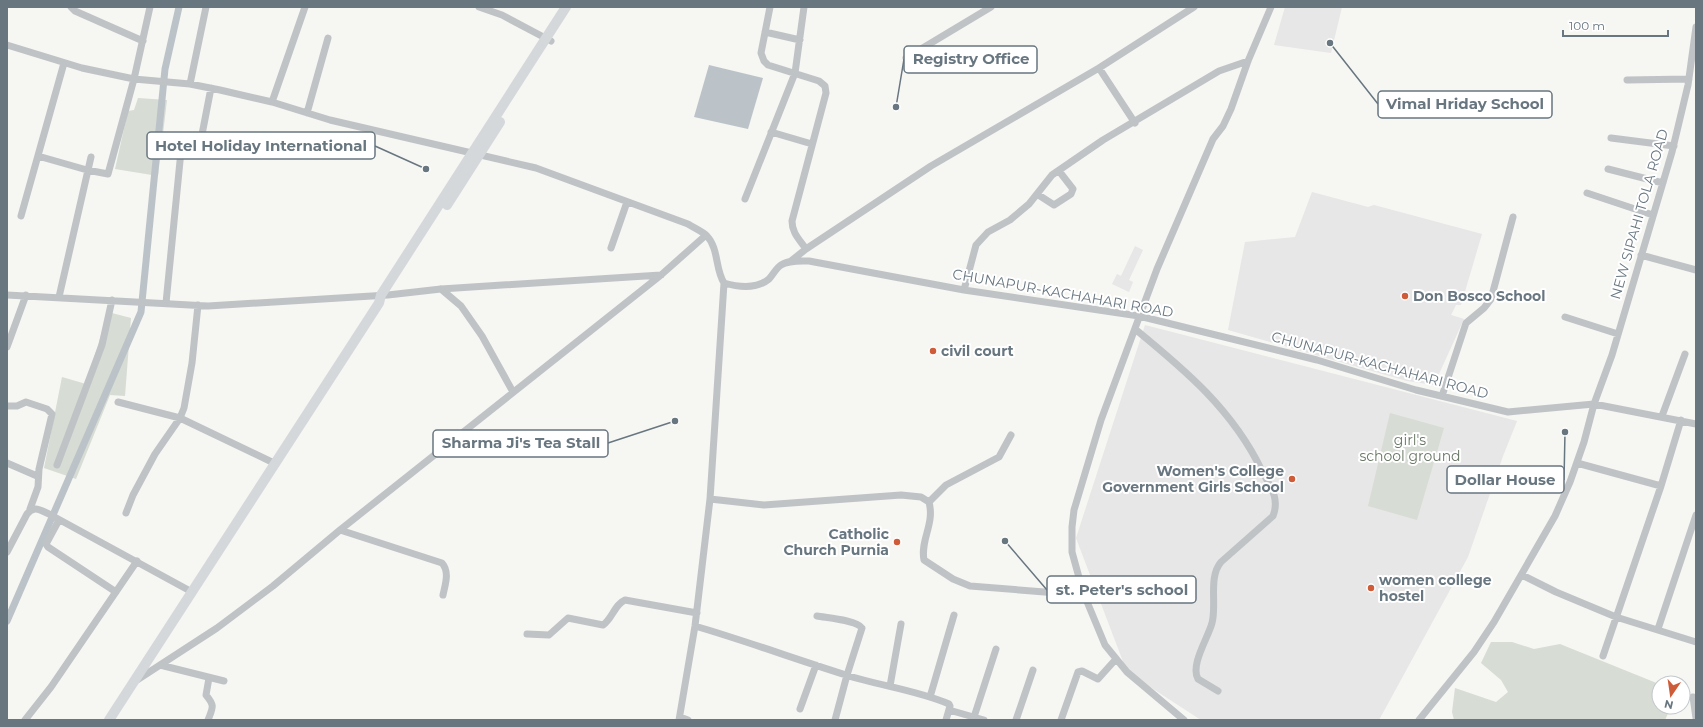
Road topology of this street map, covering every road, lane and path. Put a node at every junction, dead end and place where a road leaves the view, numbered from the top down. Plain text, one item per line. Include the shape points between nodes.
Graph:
1 (71, 7) edge
2 (150, 7) edge
3 (206, 7) edge
4 (305, 7) edge
5 (479, 7) edge
6 (566, 7) edge
7 (573, 7) edge
8 (770, 7) edge
9 (804, 7) edge
10 (1194, 7) edge
11 (1271, 7) edge
12 (986, 8) edge
13 (1182, 10) edge
14 (1696, 27) edge
15 (765, 32) junction
16 (328, 38) dead end
17 (548, 40) junction
18 (800, 40) junction
19 (143, 41) junction
20 (7, 45) edge
21 (906, 58) dead end
22 (1248, 61) junction
23 (64, 63) junction
24 (1099, 68) junction
25 (795, 73) junction
26 (1692, 75) edge
27 (134, 79) junction
28 (1627, 80) dead end
29 (190, 84) junction
30 (211, 88) junction
31 (272, 102) junction
32 (306, 113) junction
33 (1135, 123) junction
34 (771, 132) junction
35 (1611, 138) dead end
36 (812, 144) junction
37 (1674, 146) junction
38 (477, 153) junction
39 (38, 156) junction
40 (91, 157) dead end
41 (1608, 169) dead end
42 (87, 170) junction
43 (1059, 171) junction
44 (1663, 183) junction
45 (1037, 194) junction
46 (1587, 194) dead end
47 (745, 199) dead end
48 (627, 202) junction
49 (1652, 215) junction
50 (21, 216) dead end
51 (1513, 217) dead end
52 (706, 235) junction
53 (611, 248) dead end
54 (806, 249) junction
55 (1641, 255) junction
56 (792, 261) junction
57 (1696, 270) edge
58 (661, 275) junction
59 (724, 283) junction
60 (441, 289) junction
61 (964, 290) junction
62 (7, 294) edge
63 (26, 295) junction
64 (58, 297) junction
65 (382, 298) junction
66 (112, 300) junction
67 (166, 303) junction
68 (198, 305) junction
69 (1139, 316) junction
70 (1566, 317) dead end
71 (1135, 328) junction
72 (1618, 334) junction
73 (7, 347) edge
74 (1685, 354) dead end
75 (513, 392) junction
76 (1442, 396) junction
77 (118, 402) dead end
78 (1594, 404) junction
79 (7, 406) edge
80 (1662, 416) junction
81 (180, 418) junction
82 (1681, 420) junction
83 (1696, 424) edge
84 (1011, 435) dead end
85 (7, 463) edge
86 (1577, 463) junction
87 (276, 464) junction
88 (58, 465) dead end
89 (37, 476) junction
90 (1661, 486) junction
91 (710, 499) junction
92 (929, 502) junction
93 (30, 509) junction
94 (126, 513) dead end
95 (1696, 515) edge
96 (57, 519) junction
97 (340, 530) junction
98 (7, 552) edge
99 (137, 562) junction
100 (1522, 575) junction
101 (116, 592) junction
102 (192, 592) junction
103 (1083, 592) junction
104 (443, 595) dead end
105 (696, 613) junction
106 (954, 615) dead end
107 (817, 616) dead end
108 (1616, 617) junction
109 (900, 624) dead end
110 (695, 626) junction
111 (1658, 629) junction
112 (527, 634) dead end
113 (1696, 642) edge
114 (996, 649) dead end
115 (1603, 656) dead end
116 (1116, 659) junction
117 (160, 665) junction
118 (816, 665) junction
119 (1033, 670) dead end
120 (847, 675) junction
121 (209, 678) junction
122 (137, 680) junction
123 (224, 681) dead end
124 (890, 686) junction
125 (1218, 691) dead end
126 (1692, 696) dead end
127 (930, 697) junction
128 (800, 709) dead end
129 (949, 710) junction
130 (974, 717) junction
131 (1696, 718) edge
132 (679, 719) edge
133 (25, 720) edge
134 (109, 720) edge
135 (208, 720) edge
136 (688, 720) edge
137 (835, 720) edge
138 (946, 720) edge
139 (984, 720) edge
140 (1016, 720) edge
141 (1061, 720) edge
142 (1184, 720) edge
143 (1419, 720) edge

1 - 19 street
2 - 19 street
3 - 29 street
4 - 31 street
5 - 17 street via 502,15
6 - 17 highway
7 - 17 highway
8 - 15 street
9 - 18 street
10 - 13 street
11 - 22 street
12 - 21 street
13 - 24 street
14 - 26 street, NEW SIPAHI TOLA ROAD
15 - 18 street
15 - 25 street via 762,53 764,61 768,65
16 - 32 street
17 - 38 highway
18 - 25 street
19 - 27 street
20 - 23 street
22 - 33 street via 1219,71
22 - 69 street via 1231,109 1213,139
23 - 27 street
23 - 39 street
24 - 33 street
24 - 54 street via 931,166
25 - 34 street
25 - 36 street via 819,81 825,86 826,93
26 - 28 street
26 - 37 street, NEW SIPAHI TOLA ROAD
27 - 29 street
27 - 42 street via 108,174
29 - 30 street
30 - 31 street
30 - 67 street via 198,155 181,152
31 - 32 street
32 - 38 street
33 - 43 street via 1103,140
34 - 36 street
34 - 47 street
35 - 37 street
36 - 54 street via 792,220 792,229
37 - 44 street, NEW SIPAHI TOLA ROAD
38 - 48 street via 536,168
38 - 65 highway
39 - 42 street
39 - 50 street
40 - 42 street
41 - 44 street
42 - 64 street
43 - 45 street via 1052,175
43 - 45 street via 1072,189 1072,194 1054,205
44 - 49 street, NEW SIPAHI TOLA ROAD
45 - 61 street via 1019,213 988,232 976,245
46 - 49 street
48 - 52 street via 688,224
48 - 53 street
49 - 55 street, NEW SIPAHI TOLA ROAD
51 - 76 street via 1491,298 1484,308 1466,323
52 - 58 street
52 - 59 street via 712,244 717,268
54 - 56 street
55 - 57 street
55 - 72 street, NEW SIPAHI TOLA ROAD
56 - 59 street via 782,265 768,280 754,286
56 - 61 street, CHUNAPUR-KACHAHARI ROAD via 809,261
58 - 60 street
58 - 75 street
59 - 91 street
60 - 65 street
60 - 75 street via 460,306 482,336
61 - 69 street, CHUNAPUR-KACHAHARI ROAD
62 - 63 street
63 - 64 street
63 - 73 street
64 - 66 street
65 - 68 street
65 - 87 highway
66 - 67 street
66 - 88 street via 102,345
67 - 68 street
68 - 81 street via 192,363
69 - 71 street
69 - 76 street, CHUNAPUR-KACHAHARI ROAD via 1317,360
70 - 72 street
71 - 103 street via 1101,420 1074,510 1072,552
71 - 125 street via 1194,379 1221,408 1245,438 1275,496 1276,507 1273,516 1221,562 1216,570 1212,622 1195,668 1198,679
72 - 78 street, NEW SIPAHI TOLA ROAD
74 - 80 street
75 - 97 street
76 - 78 street, CHUNAPUR-KACHAHARI ROAD via 1508,412
77 - 81 street
78 - 80 street, CHUNAPUR-KACHAHARI ROAD
78 - 86 street, NEW SIPAHI TOLA ROAD
79 - 89 street via 17,406 26,402 47,409 52,414
80 - 82 street, CHUNAPUR-KACHAHARI ROAD
81 - 87 street
81 - 94 street via 155,454
82 - 83 street, CHUNAPUR-KACHAHARI ROAD
82 - 90 street
84 - 92 street via 999,457 946,485
85 - 89 street
86 - 90 street
86 - 100 street, NEW SIPAHI TOLA ROAD via 1555,516
87 - 102 highway
89 - 93 street via 38,487
90 - 108 street
91 - 92 street via 764,505 901,495
91 - 105 street
92 - 103 street via 931,517 924,560 953,579 981,588
93 - 96 street via 34,508
93 - 98 street
95 - 111 street
96 - 99 street
96 - 101 street via 46,544 48,547
97 - 104 street via 442,563 446,567 447,576
97 - 117 street via 218,628
99 - 101 street
99 - 102 street
100 - 108 street
100 - 143 street, NEW SIPAHI TOLA ROAD via 1474,652
101 - 133 street via 51,687
102 - 122 highway
103 - 116 street via 1106,645
105 - 110 street
105 - 112 street via 625,600 603,625 568,618 549,635
106 - 127 street
107 - 120 street via 853,622 862,628
108 - 111 street
108 - 115 street
109 - 124 street
110 - 118 street
110 - 132 street
111 - 113 street
114 - 130 street
116 - 141 street via 1098,679 1082,671 1078,672
116 - 142 street via 1127,672
117 - 121 street
117 - 122 street
118 - 120 street
118 - 128 street
119 - 140 street
120 - 124 street
120 - 137 street
121 - 123 street
121 - 135 street via 206,695 212,701 213,707
122 - 134 highway
124 - 127 street
126 - 131 street
127 - 129 street via 949,704
129 - 130 street
129 - 138 street
130 - 139 street
132 - 136 street

